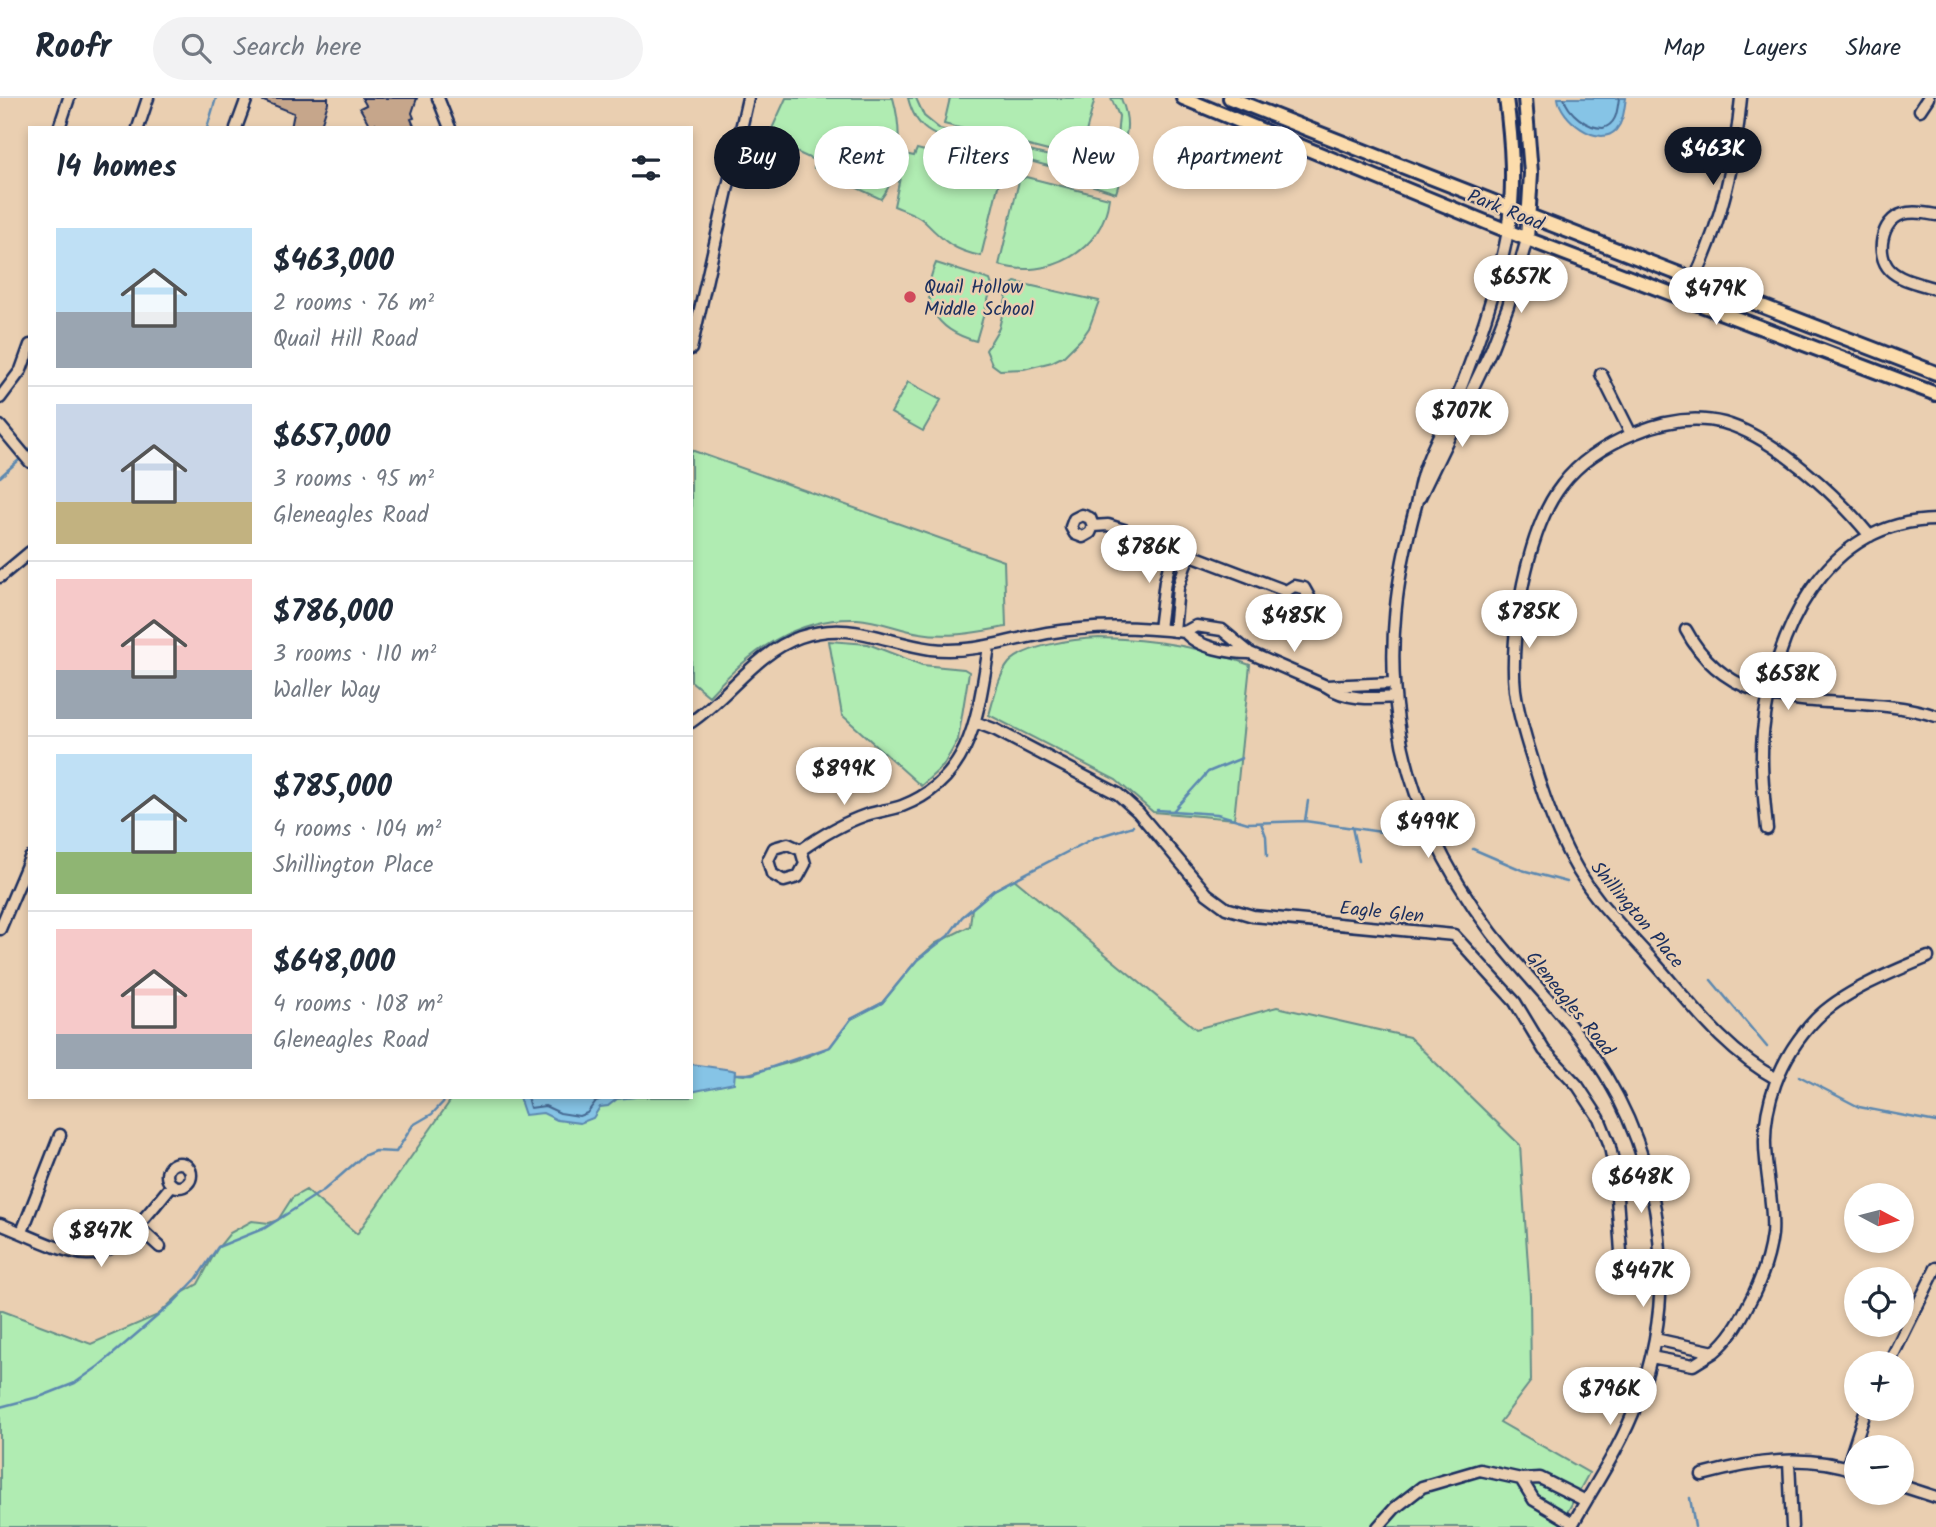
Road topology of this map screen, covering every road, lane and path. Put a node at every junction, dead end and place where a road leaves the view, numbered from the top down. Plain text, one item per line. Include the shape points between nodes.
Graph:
1 (69, 98) edge
2 (148, 98) edge
3 (247, 98) edge
4 (438, 98) edge
5 (748, 98) edge
6 (1183, 98) edge
7 (1230, 98) edge
8 (1506, 98) edge
9 (1525, 98) edge
10 (1741, 98) edge
11 (1928, 98) edge
12 (1920, 110) dead end
13 (60, 126) edge
14 (139, 126) edge
15 (237, 126) edge
16 (449, 126) edge
17 (1510, 210) junction
18 (1936, 215) edge
19 (1529, 218) junction
20 (1508, 231) junction
21 (1527, 239) junction
22 (1694, 280) junction
23 (1936, 289) edge
24 (693, 340) edge
25 (28, 351) edge
26 (1936, 373) edge
27 (1601, 374) dead end
28 (1935, 389) edge
29 (0, 398) edge
30 (0, 426) edge
31 (1631, 434) junction
32 (28, 460) edge
33 (1416, 503) junction
34 (1936, 520) edge
35 (1093, 526) dead end
36 (1870, 536) junction
37 (1174, 548) junction
38 (28, 554) edge
39 (1189, 554) junction
40 (0, 577) edge
41 (1286, 591) dead end
42 (1159, 629) junction
43 (1686, 630) dead end
44 (1174, 631) junction
45 (1185, 632) junction
46 (989, 647) junction
47 (1250, 653) junction
48 (1394, 683) junction
49 (1326, 686) junction
50 (1770, 692) junction
51 (1395, 697) junction
52 (1936, 716) edge
53 (693, 721) edge
54 (975, 722) junction
55 (1767, 829) dead end
56 (801, 850) dead end
57 (28, 863) edge
58 (0, 929) edge
59 (1928, 957) dead end
60 (1777, 1079) junction
61 (60, 1135) dead end
62 (172, 1185) dead end
63 (0, 1224) edge
64 (136, 1226) junction
65 (22, 1232) junction
66 (160, 1247) dead end
67 (1936, 1268) edge
68 (1623, 1279) dead end
69 (1655, 1339) junction
70 (1895, 1351) edge
71 (1714, 1352) junction
72 (1651, 1357) junction
73 (1789, 1461) junction
74 (1844, 1467) edge
75 (1702, 1475) dead end
76 (1521, 1479) junction
77 (1914, 1490) edge
78 (1936, 1497) edge
79 (1586, 1502) junction
80 (1572, 1525) edge
81 (1378, 1527) edge
82 (1792, 1527) edge

1 - 13 street
2 - 14 street
3 - 15 street
4 - 16 street
5 - 24 street
6 - 20 main road, Park Road
7 - 17 main road, Park Road
8 - 17 main road via 1512,141
9 - 19 main road
10 - 22 street via 1728,190
11 - 12 street
17 - 19 main road, Park Road
17 - 20 main road
18 - 23 street via 1898,216 1886,229 1881,247 1883,260 1894,274
19 - 21 main road
19 - 22 main road, Park Road
20 - 21 main road, Park Road
20 - 33 street, Gleneagles Road via 1500,273 1475,350 1422,476
21 - 28 main road, Park Road
21 - 33 street, Gleneagles Road via 1491,350
22 - 26 main road, Park Road
25 - 29 street via 21,370
27 - 31 street
30 - 32 street
31 - 36 street, Shillington Place via 1686,419 1741,429 1840,502
31 - 60 street, Shillington Place via 1573,471 1543,518 1522,590 1513,644 1522,727 1553,821 1592,890 1737,1055
33 - 48 street, Gleneagles Road via 1397,587
34 - 36 street via 1898,525
35 - 37 street via 1108,525
36 - 50 street via 1829,566 1803,599
37 - 39 street
37 - 42 street
38 - 40 street
39 - 41 street
39 - 44 street via 1178,588
42 - 44 street
42 - 46 street via 1073,629
43 - 50 street via 1719,673
44 - 45 street
45 - 47 street via 1191,640
45 - 47 street via 1196,626 1222,630
46 - 53 street via 932,649 859,631 810,635 773,650
46 - 54 street
47 - 49 street
48 - 49 street
48 - 51 street, Gleneagles Road
49 - 51 street via 1345,695
50 - 52 street via 1819,703 1896,706
50 - 55 street via 1762,754
51 - 69 street, Gleneagles Road via 1402,747 1413,782 1457,882 1493,934 1590,1052 1630,1120 1653,1193 1658,1228 1661,1287
54 - 56 street via 955,768 932,790 900,807 847,823
54 - 68 street, Eagle Glen via 1118,794 1226,908 1253,916 1454,935 1515,1002 1544,1050 1578,1086 1599,1118 1615,1170
57 - 58 street
59 - 60 street via 1863,986 1818,1017 1795,1045
60 - 71 street via 1765,1135 1773,1215 1768,1256 1735,1329
61 - 65 street
62 - 64 street
63 - 65 street
64 - 65 street via 115,1246 85,1255
64 - 66 street
67 - 70 street
69 - 71 street
69 - 72 street, Gleneagles Road
71 - 72 street via 1693,1365
72 - 79 street, Gleneagles Road via 1630,1422
73 - 74 street
73 - 75 street via 1758,1461
73 - 82 street
76 - 79 street via 1540,1478
76 - 80 street via 1534,1500
76 - 81 street via 1480,1470 1423,1487
77 - 78 street
79 - 80 street, Gleneagles Road

